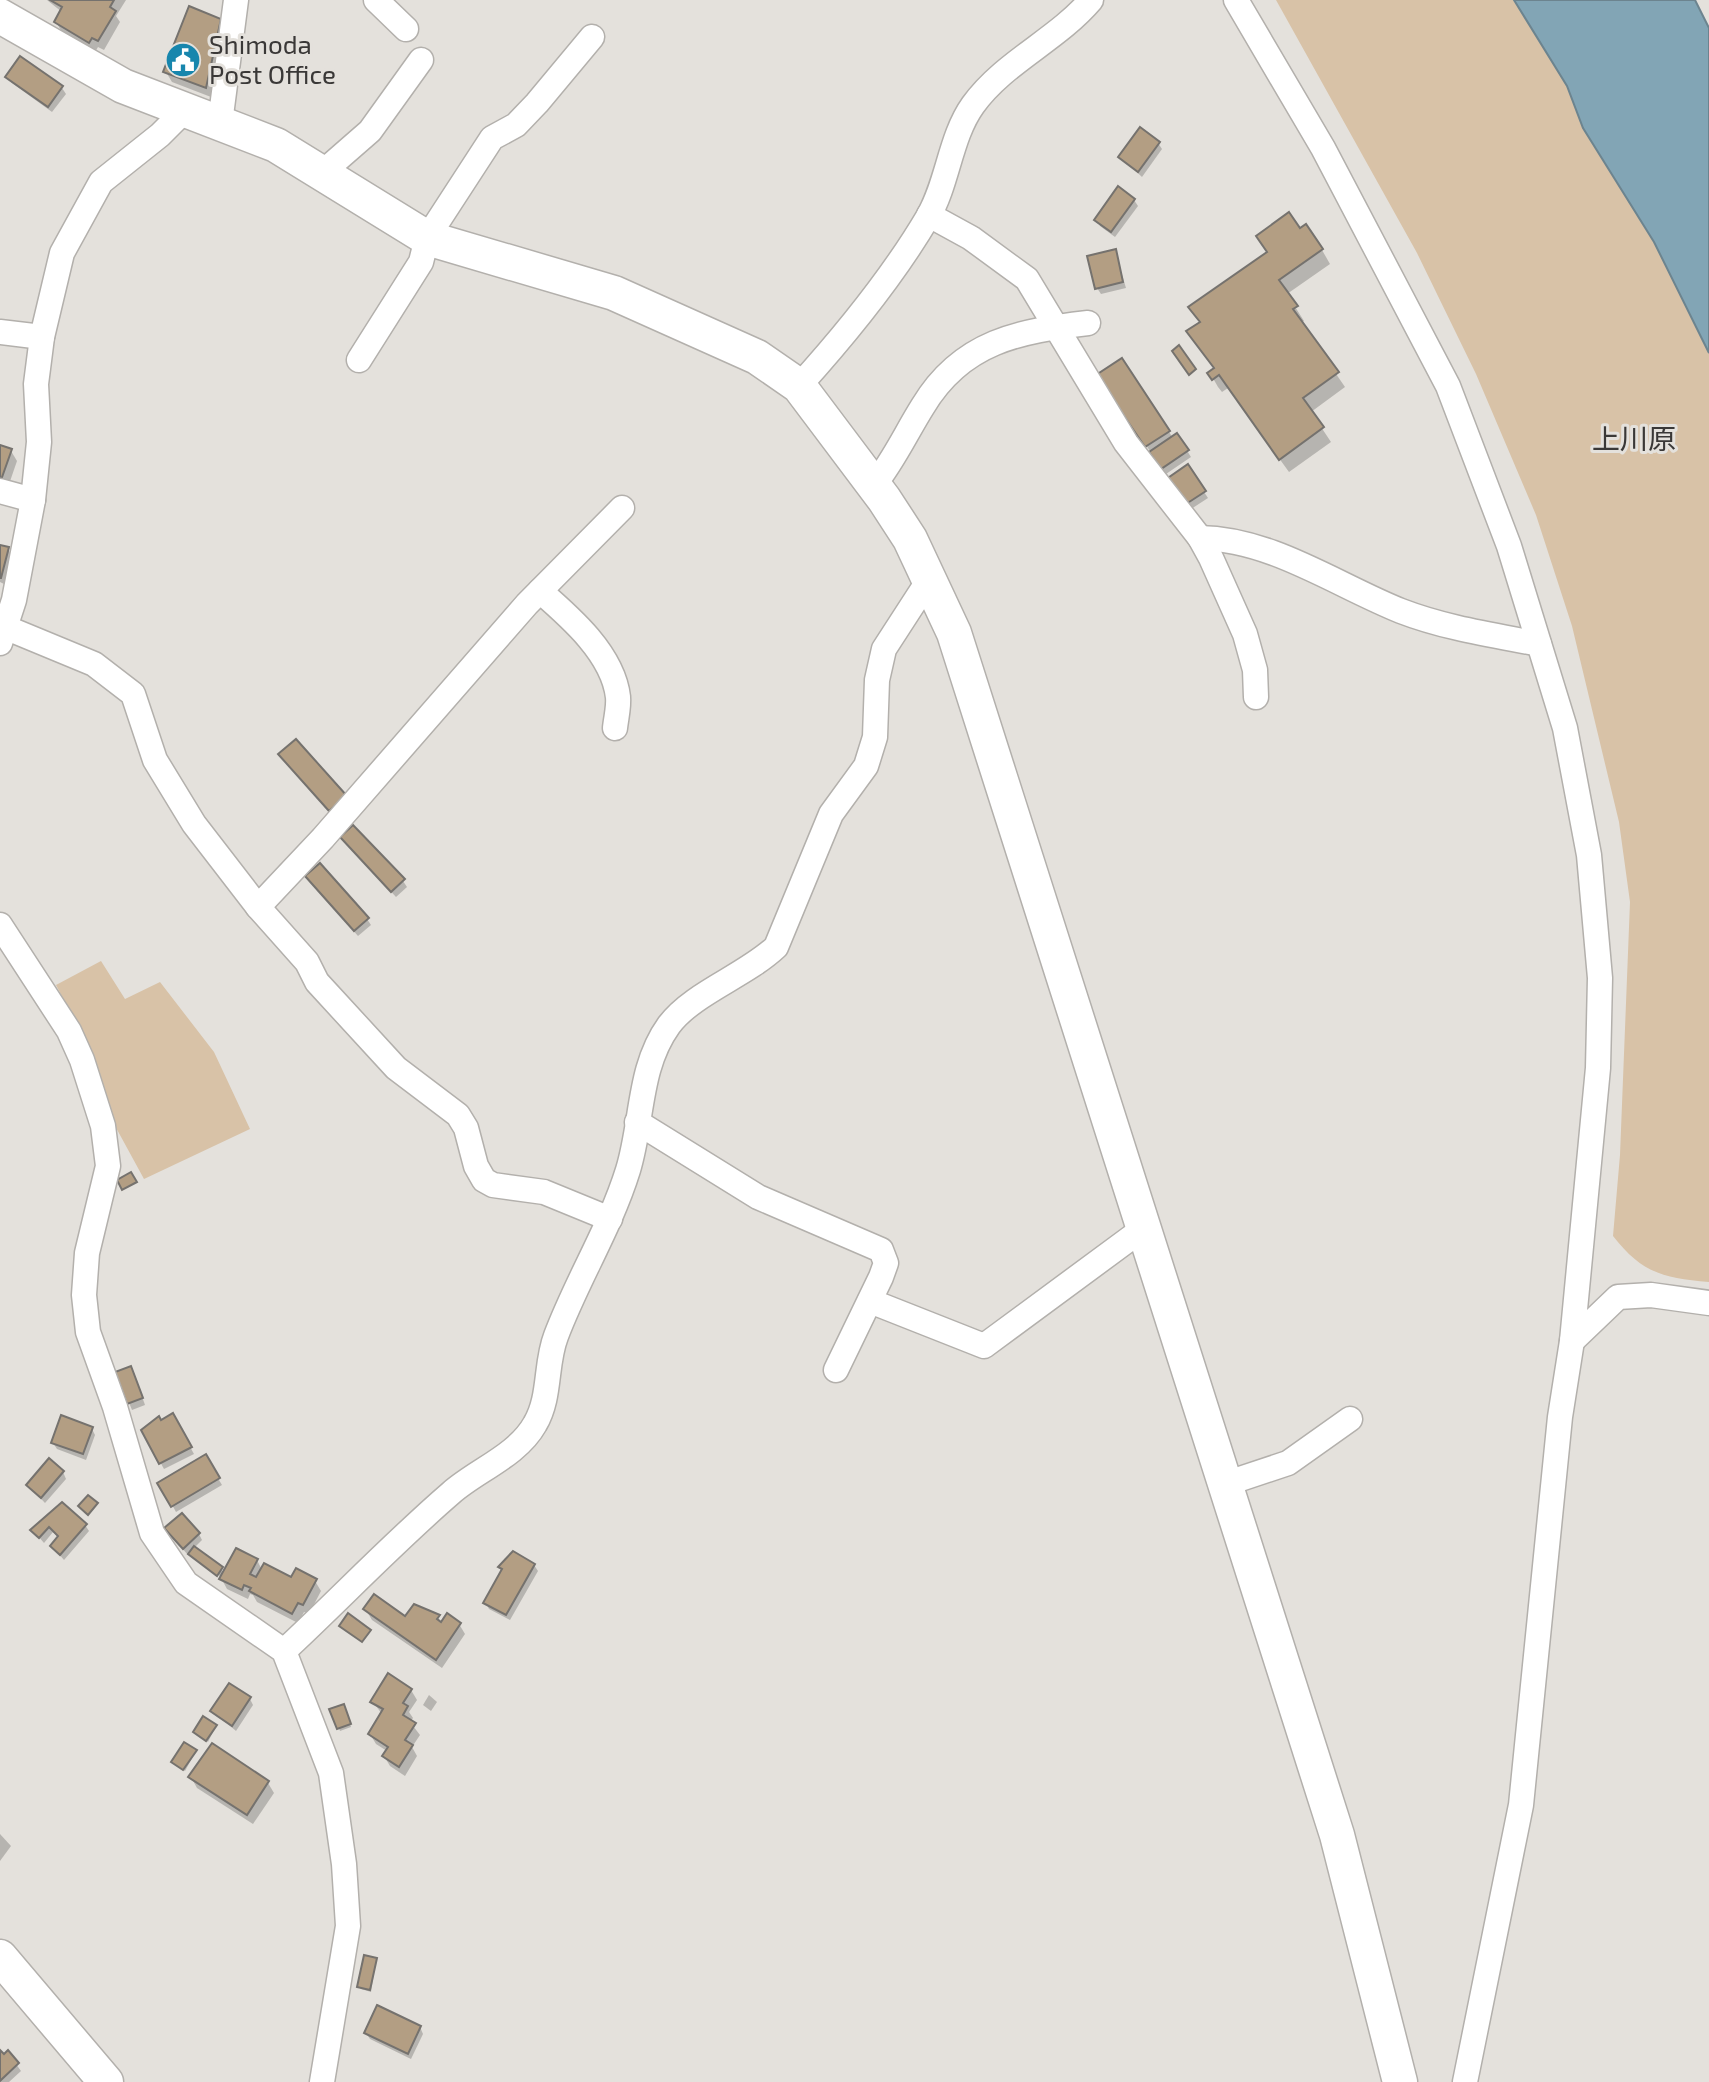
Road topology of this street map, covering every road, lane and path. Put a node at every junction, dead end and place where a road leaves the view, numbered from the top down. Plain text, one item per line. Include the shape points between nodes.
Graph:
1 (236, 0) edge
2 (376, 0) edge
3 (1091, 0) edge
4 (1236, 0) edge
5 (4, 24) edge
6 (406, 29) dead end
7 (592, 37) dead end
8 (421, 60) dead end
9 (185, 110) junction
10 (220, 123) junction
11 (323, 172) junction
12 (929, 215) junction
13 (427, 238) junction
14 (1088, 323) dead end
15 (1056, 327) junction
16 (0, 332) edge
17 (42, 337) junction
18 (359, 360) dead end
19 (799, 386) junction
20 (874, 485) junction
21 (0, 491) edge
22 (33, 500) junction
23 (622, 508) dead end
24 (1200, 538) junction
25 (930, 578) junction
26 (540, 591) junction
27 (7, 598) edge
28 (4, 636) edge
29 (1539, 644) junction
30 (1256, 697) dead end
31 (615, 728) dead end
32 (258, 907) junction
33 (0, 925) edge
34 (637, 1122) junction
35 (610, 1219) junction
36 (1144, 1228) junction
37 (870, 1301) junction
38 (1709, 1303) edge
39 (1572, 1341) junction
40 (836, 1370) dead end
41 (1350, 1419) dead end
42 (1225, 1484) junction
43 (284, 1651) junction
44 (0, 1957) edge
45 (106, 2082) edge
46 (322, 2082) edge
47 (1400, 2082) edge
48 (1465, 2082) edge

1 - 10 street
2 - 6 street
3 - 12 street via 972,106
4 - 29 street via 1323,148 1448,386 1509,546
5 - 9 street via 123,86
7 - 13 street via 516,125 492,138
8 - 11 street via 370,131
9 - 10 street
9 - 17 street via 101,182 87,204 62,253
10 - 11 street via 276,145
11 - 13 street
12 - 15 street via 1014,267
12 - 19 street via 847,333
13 - 18 street via 421,262
13 - 19 street via 614,293 757,357
14 - 15 street
15 - 20 street via 1013,334 963,362 923,405
15 - 24 street via 1126,443
16 - 17 street
17 - 22 street
19 - 20 street
20 - 25 street
21 - 22 street
22 - 27 street
23 - 26 street
24 - 29 street via 1259,548 1404,612
24 - 30 street via 1245,634
25 - 34 street via 884,649 875,737 866,766 831,814 776,947 671,1022 654,1049
25 - 36 street via 954,633
26 - 31 street via 605,662 618,696
26 - 32 street
27 - 28 street
28 - 32 street via 94,664 133,694 167,784
29 - 39 street via 1565,728 1589,855 1600,978 1598,1068
32 - 35 street via 307,962 317,982 396,1068 458,1115 484,1180 544,1192
33 - 43 street via 69,1031 103,1126 108,1166 87,1253 88,1332 152,1533 186,1583
34 - 35 street via 629,1167
34 - 37 street via 758,1197 881,1250 886,1263
35 - 43 street via 555,1339 547,1392 535,1425 513,1449 453,1491
36 - 37 street via 984,1346
36 - 42 street
37 - 40 street
38 - 39 street via 1651,1295 1618,1297
39 - 48 street via 1521,1805
41 - 42 street via 1288,1463
42 - 47 street via 1337,1835
43 - 46 street via 331,1773 344,1864 348,1926
44 - 45 street

